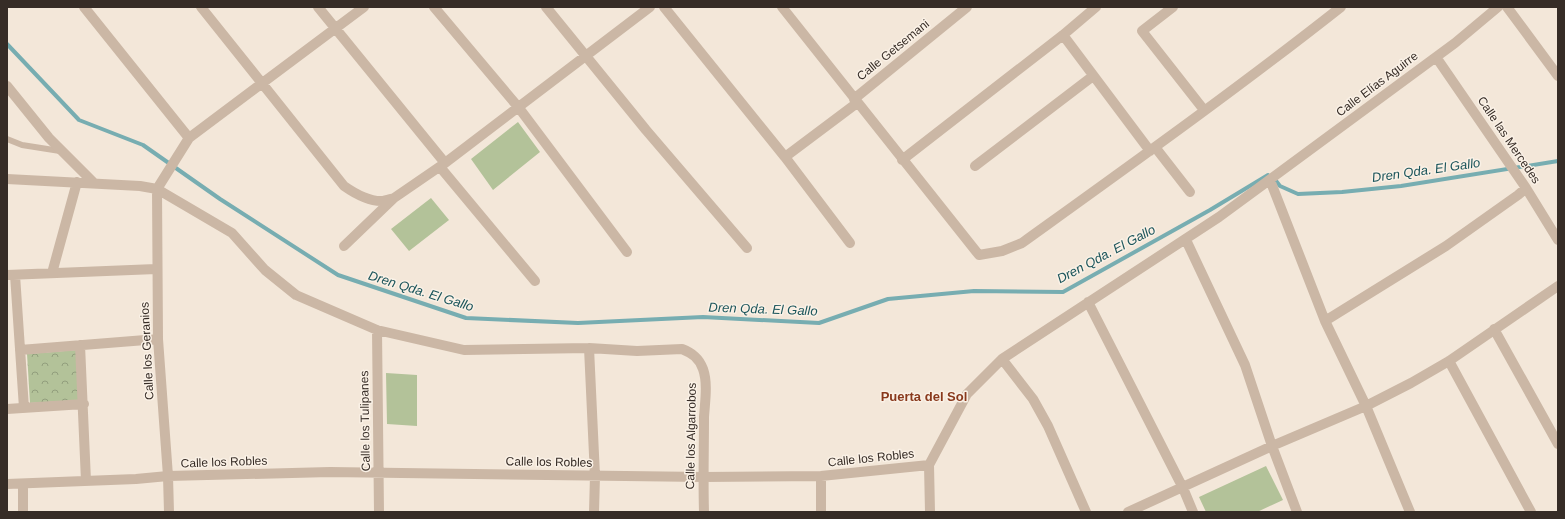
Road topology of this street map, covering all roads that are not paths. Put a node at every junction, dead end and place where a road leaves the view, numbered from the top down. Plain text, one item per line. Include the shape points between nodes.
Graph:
1 (84, 7) edge
2 (201, 7) edge
3 (318, 7) edge
4 (364, 7) edge
5 (434, 7) edge
6 (546, 7) edge
7 (650, 7) edge
8 (664, 7) edge
9 (782, 7) edge
10 (967, 7) edge
11 (1096, 7) edge
12 (1173, 7) edge
13 (1340, 7) edge
14 (1498, 7) edge
15 (1507, 7) edge
16 (336, 29) junction
17 (1063, 35) junction
18 (586, 56) junction
19 (1436, 57) junction
20 (1093, 76) junction
21 (1558, 76) edge
22 (262, 84) junction
23 (7, 86) edge
24 (856, 101) junction
25 (519, 108) junction
26 (1204, 110) junction
27 (189, 138) junction
28 (7, 139) edge
29 (1153, 149) junction
30 (62, 151) junction
31 (785, 157) junction
32 (902, 160) junction
33 (443, 165) junction
34 (975, 166) dead end
35 (7, 180) edge
36 (1270, 180) junction
37 (77, 182) junction
38 (94, 183) junction
39 (1526, 188) junction
40 (157, 189) junction
41 (1190, 192) dead end
42 (394, 198) junction
43 (1186, 240) junction
44 (1558, 240) edge
45 (850, 242) dead end
46 (344, 246) dead end
47 (747, 248) dead end
48 (627, 252) dead end
49 (156, 269) junction
50 (52, 273) junction
51 (11, 275) edge
52 (535, 281) dead end
53 (1558, 286) edge
54 (1088, 302) junction
55 (1326, 321) junction
56 (1494, 329) junction
57 (377, 330) junction
58 (158, 339) junction
59 (80, 345) junction
60 (589, 348) junction
61 (20, 350) junction
62 (1002, 359) junction
63 (1449, 361) junction
64 (84, 404) junction
65 (1366, 406) junction
66 (24, 408) junction
67 (7, 409) edge
68 (1558, 444) edge
69 (1272, 446) junction
70 (928, 465) junction
71 (378, 471) junction
72 (168, 476) junction
73 (595, 476) junction
74 (821, 476) junction
75 (703, 477) junction
76 (86, 481) junction
77 (7, 484) edge
78 (23, 484) junction
79 (1183, 488) junction
80 (23, 512) edge
81 (169, 512) edge
82 (379, 512) edge
83 (594, 512) edge
84 (704, 512) edge
85 (821, 512) edge
86 (930, 512) edge
87 (1086, 512) edge
88 (1128, 512) edge
89 (1193, 512) edge
90 (1297, 512) edge
91 (1410, 512) edge
92 (1531, 512) edge

1 - 27 street
2 - 22 street
3 - 16 street
4 - 16 street
5 - 25 street
6 - 18 street
7 - 18 street
8 - 31 street
9 - 24 street
10 - 24 street, Calle Getsemani
11 - 17 street
12 - 26 street via 1142,31
13 - 26 street
14 - 19 street, Calle Elías Aguirre
15 - 21 street
16 - 22 street
16 - 33 street
17 - 20 street
17 - 32 street
18 - 25 street
18 - 47 street
19 - 36 street, Calle Elías Aguirre
19 - 39 street, Calle las Mercedes
20 - 29 street
20 - 34 street
22 - 27 street
22 - 42 street via 344,186 355,194 381,201
23 - 30 street
24 - 31 street, Calle Getsemani
24 - 32 street
25 - 33 street
25 - 48 street
26 - 29 street
27 - 40 street
28 - 30 lane
29 - 32 street via 1022,243 1002,251 979,255
29 - 41 street
30 - 38 street
31 - 45 street
33 - 42 street
33 - 52 street
35 - 37 street
36 - 43 street, Calle Elías Aguirre
36 - 55 street
37 - 38 street
37 - 50 street
38 - 40 street
39 - 44 street, Calle las Mercedes
39 - 55 street via 1446,246
40 - 49 street, Calle los Geranios
40 - 57 street via 232,233 265,270 296,295
42 - 46 street
43 - 54 street, Calle Elías Aguirre
43 - 69 street via 1245,365
49 - 50 street
49 - 58 street, Calle los Geranios
50 - 51 street
51 - 61 street
53 - 56 street
54 - 62 street, Calle Elías Aguirre
54 - 79 street
55 - 65 street
56 - 63 street
56 - 68 street
57 - 60 street via 464,350
57 - 71 street, Calle los Tulipanes
58 - 59 street
58 - 72 street, Calle los Geranios
59 - 61 street
59 - 64 street
60 - 73 street
60 - 75 street, Calle los Algarrobos via 682,349 695,355 700,362 705,380
61 - 66 street
62 - 70 street, Calle Elías Aguirre via 967,394
62 - 87 street via 1033,399 1048,426
63 - 65 street
63 - 92 street
64 - 66 street
64 - 76 street
65 - 69 street
65 - 91 street
66 - 67 street
69 - 79 street
69 - 90 street
70 - 74 street, Calle los Robles
70 - 86 street
71 - 72 street, Calle los Robles
71 - 73 street, Calle los Robles
71 - 82 street, Calle los Tulipanes
72 - 76 street, Calle los Robles
72 - 81 street, Calle los Geranios
73 - 75 street, Calle los Robles
73 - 83 street
74 - 75 street, Calle los Robles
74 - 85 street
75 - 84 street, Calle los Algarrobos
76 - 78 street, Calle los Robles
77 - 78 street, Calle los Robles
78 - 80 street
79 - 88 street
79 - 89 street

